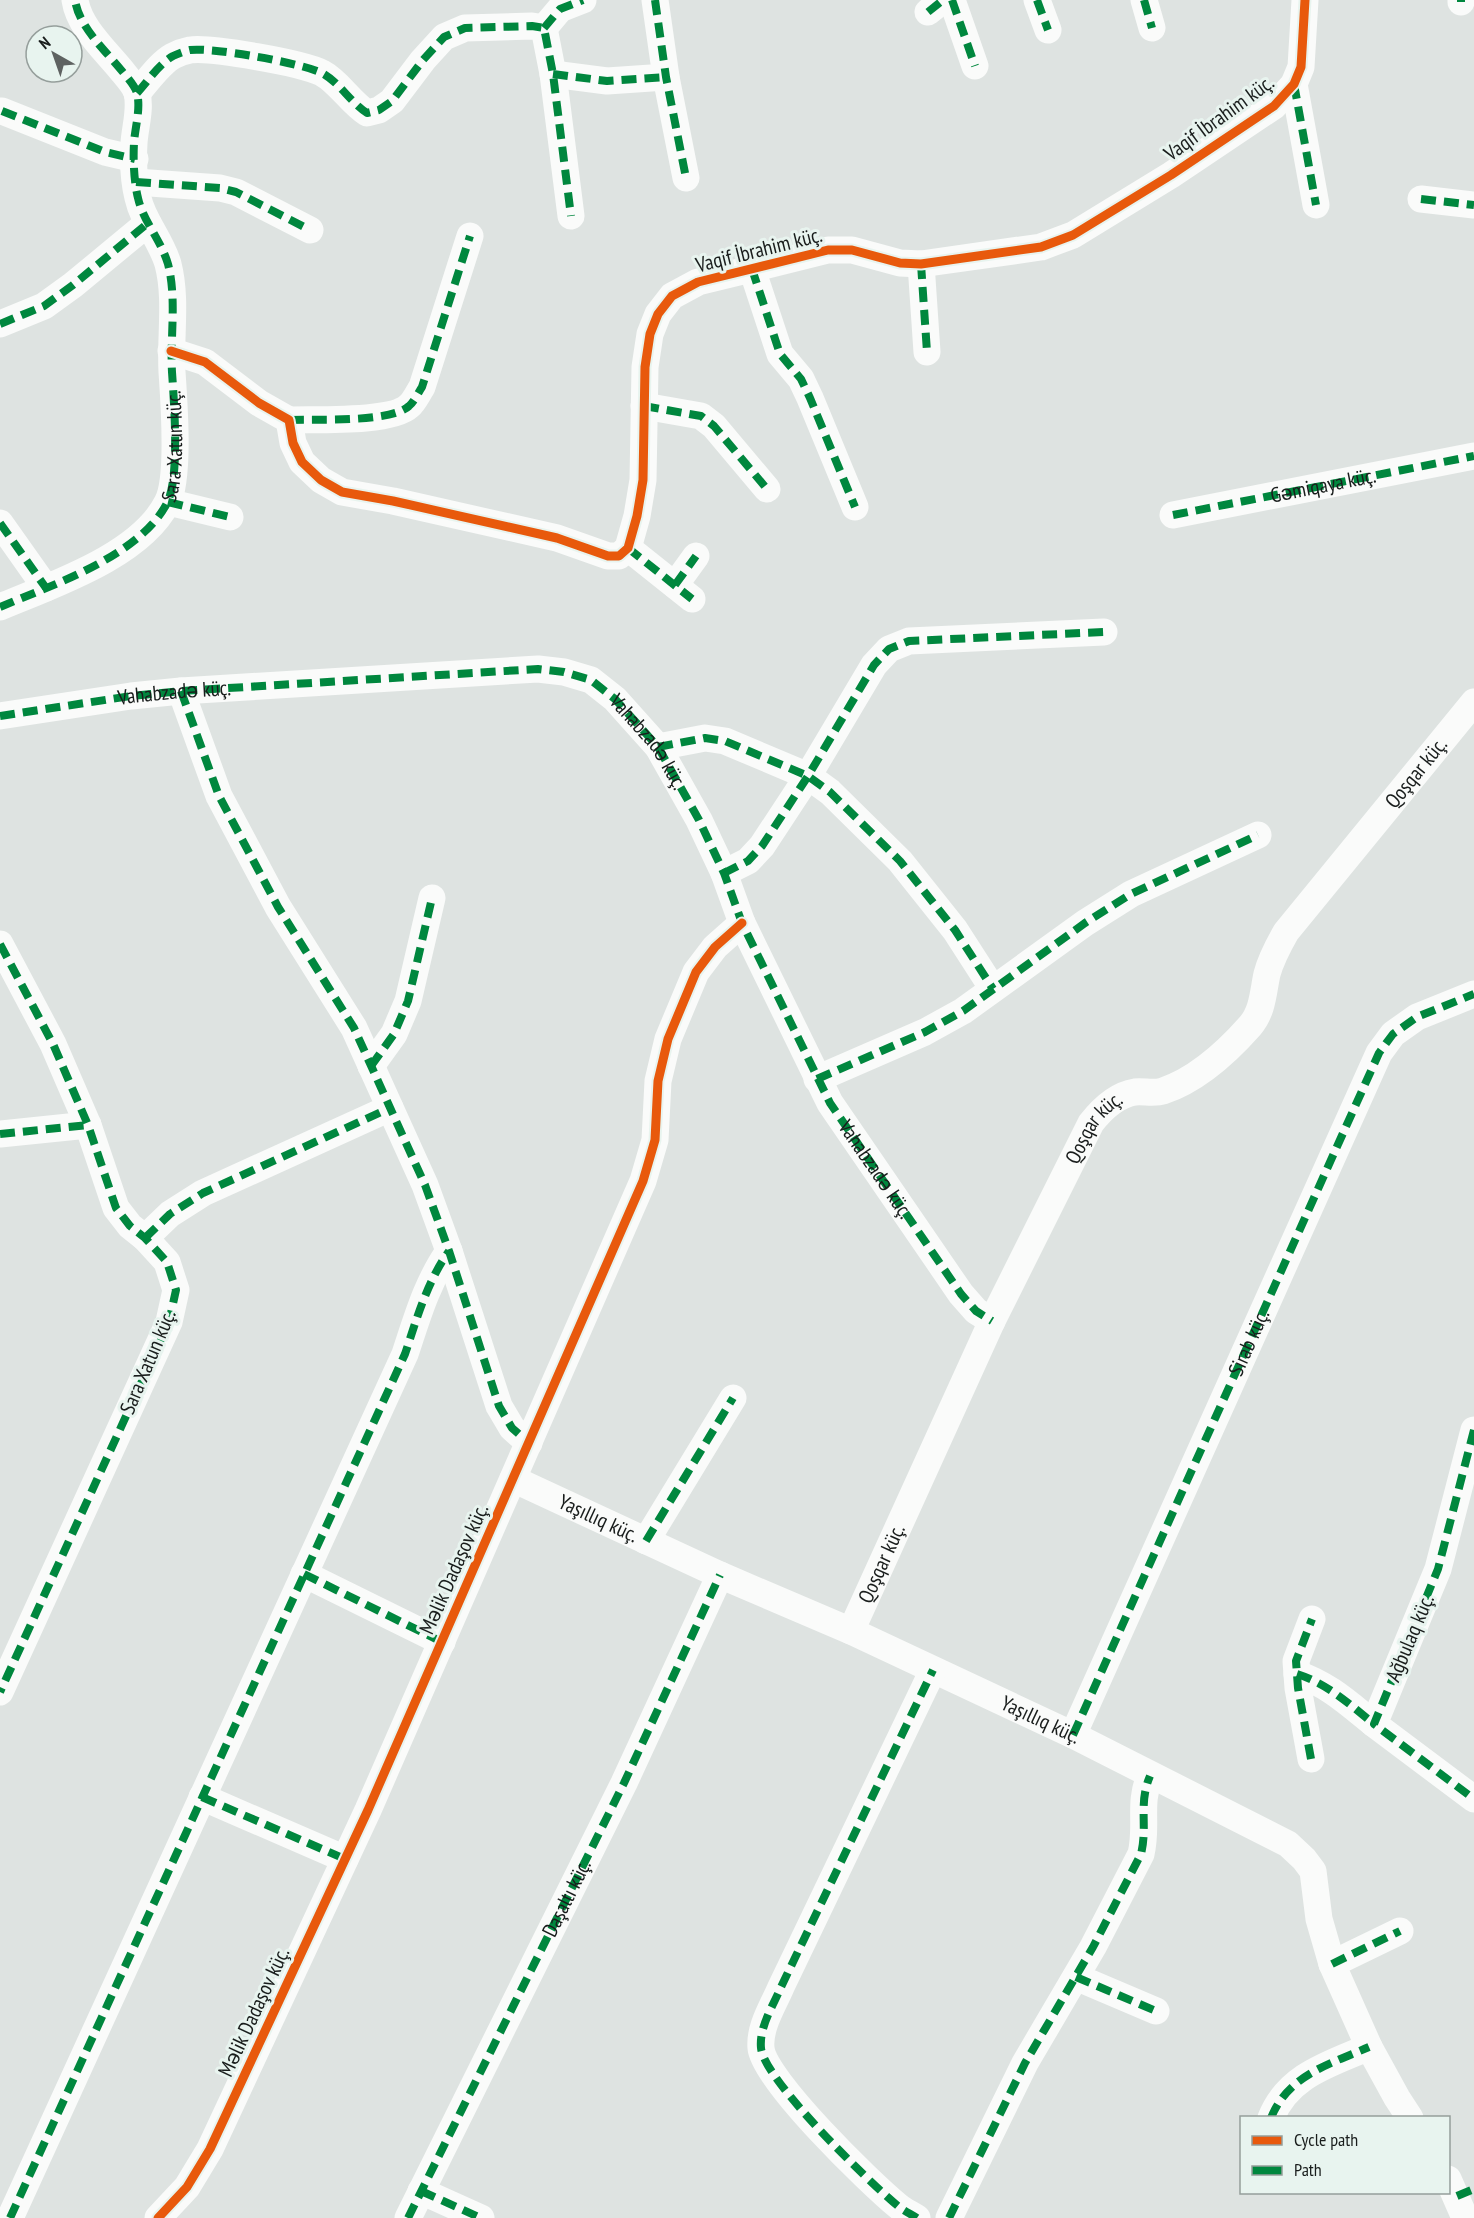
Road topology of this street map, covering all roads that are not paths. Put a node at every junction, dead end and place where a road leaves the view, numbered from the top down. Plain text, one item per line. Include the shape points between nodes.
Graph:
1 (75, 0) edge
2 (583, 0) edge
3 (655, 0) edge
4 (952, 0) edge
5 (1037, 0) edge
6 (1144, 0) edge
7 (1305, 0) edge
8 (544, 28) junction
9 (1152, 28) dead end
10 (1048, 30) dead end
11 (975, 66) dead end
12 (553, 74) junction
13 (666, 77) junction
14 (1294, 84) junction
15 (137, 93) junction
16 (2, 111) dead end
17 (136, 171) junction
18 (686, 178) dead end
19 (1421, 199) dead end
20 (1316, 205) dead end
21 (1474, 206) edge
22 (571, 216) dead end
23 (148, 223) junction
24 (310, 230) dead end
25 (470, 236) dead end
26 (921, 264) junction
27 (752, 269) junction
28 (0, 324) edge
29 (171, 351) junction
30 (927, 352) dead end
31 (644, 406) junction
32 (289, 420) junction
33 (1474, 456) edge
34 (767, 489) dead end
35 (168, 502) junction
36 (855, 507) dead end
37 (1173, 515) dead end
38 (230, 517) dead end
39 (0, 523) edge
40 (628, 548) junction
41 (696, 556) dead end
42 (46, 588) junction
43 (0, 607) edge
44 (1104, 632) dead end
45 (181, 691) junction
46 (1474, 702) edge
47 (0, 716) edge
48 (658, 747) junction
49 (808, 776) junction
50 (1258, 835) dead end
51 (724, 873) junction
52 (432, 898) dead end
53 (742, 923) junction
54 (0, 944) edge
55 (993, 989) junction
56 (1474, 994) edge
57 (371, 1066) junction
58 (817, 1079) junction
59 (390, 1107) junction
60 (88, 1125) junction
61 (0, 1134) edge
62 (145, 1238) junction
63 (449, 1251) junction
64 (992, 1321) junction
65 (733, 1398) dead end
66 (1473, 1437) edge
67 (529, 1443) junction
68 (513, 1479) junction
69 (646, 1541) junction
70 (304, 1574) junction
71 (720, 1575) junction
72 (1312, 1618) dead end
73 (851, 1631) junction
74 (442, 1642) junction
75 (933, 1670) junction
76 (1297, 1674) junction
77 (0, 1692) edge
78 (1374, 1724) junction
79 (1073, 1735) junction
80 (1311, 1759) dead end
81 (1150, 1776) junction
82 (202, 1797) junction
83 (1474, 1799) edge
84 (345, 1858) junction
85 (1400, 1931) dead end
86 (1332, 1964) junction
87 (1076, 1977) junction
88 (1156, 2011) dead end
89 (1369, 2047) junction
90 (1272, 2116) edge
91 (1409, 2116) edge
92 (421, 2191) junction
93 (10, 2218) edge
94 (158, 2218) edge
95 (408, 2218) edge
96 (481, 2218) edge
97 (917, 2218) edge
98 (949, 2218) edge

1 - 15 street via 91,34
2 - 8 street via 560,9
3 - 13 street
4 - 11 street
5 - 10 street
6 - 9 street
7 - 14 street, Vaqif İbrahim küç. via 1301,68
8 - 12 street
8 - 15 street via 465,28 444,38 392,101 367,113 323,74 258,57 211,51 190,50 171,57
12 - 13 street via 607,81
12 - 22 street
13 - 18 street
14 - 20 street
14 - 26 street, Vaqif İbrahim küç. via 1274,106 1073,235 1041,247
15 - 17 street, Sara Xatun küç.
16 - 17 street via 105,152
17 - 23 street, Sara Xatun küç. via 138,199
17 - 24 street via 236,192
19 - 21 street
23 - 28 street via 44,306
23 - 29 street, Sara Xatun küç. via 163,248 174,297
25 - 32 street via 422,387 409,406 394,414
26 - 27 street, Vaqif İbrahim küç. via 852,250 828,250
26 - 30 street
27 - 31 street, Vaqif İbrahim küç. via 698,282 672,296 658,314 651,334
27 - 36 street via 780,354 801,379
29 - 32 street via 205,362 259,403
29 - 35 street, Sara Xatun küç. via 176,420
31 - 34 street via 701,416
31 - 40 street, Vaqif İbrahim küç. via 643,480
32 - 40 street via 302,462 342,492 557,538 608,556 619,556
33 - 37 street, Gəmiqaya küç.
35 - 38 street
35 - 42 street, Sara Xatun küç. via 148,529 121,550
39 - 42 street
40 - 41 street via 684,592
42 - 43 street, Sara Xatun küç.
44 - 49 street via 909,640 890,649 874,665
45 - 47 street, Vahabzadə küç.
45 - 48 street, Vahabzadə küç. via 538,669 564,672 591,680 615,699
45 - 57 street via 219,796 278,906 354,1028
46 - 64 street, Qoşqar küç. via 1286,932 1274,954 1263,1002 1252,1024 1209,1065 1183,1082 1161,1092 1133,1092 1101,1110
48 - 49 street via 705,738 725,741
48 - 51 street, Vahabzadə küç. via 695,811
49 - 51 street via 762,846 748,861
49 - 55 street via 830,792 900,861 955,930
50 - 55 street via 1131,894
51 - 53 street, Vahabzadə küç.
52 - 57 street via 408,1001 394,1034
53 - 58 street, Vahabzadə küç.
53 - 67 street, Məlik Dadaşov küç. via 715,947 696,972 682,1002 661,1070 655,1140 644,1181
54 - 60 street, Sara Xatun küç. via 53,1044
55 - 58 street via 925,1032
56 - 79 street, Sirab küç. via 1417,1017 1393,1034 1378,1053
57 - 59 street
58 - 64 street, Vahabzadə küç. via 961,1294
59 - 62 street via 203,1193 170,1214
59 - 63 street
60 - 61 street
60 - 62 street, Sara Xatun küç. via 116,1208
62 - 77 street, Sara Xatun küç. via 167,1262 176,1290 169,1322
63 - 67 street via 499,1406 512,1428
63 - 70 street via 437,1267 405,1354
64 - 73 street, Qoşqar küç.
65 - 69 street
66 - 78 street, Ağbulaq küç. via 1438,1569
67 - 68 street, Məlik Dadaşov küç.
68 - 69 street, Yaşıllıq küç.
68 - 74 street, Məlik Dadaşov küç.
69 - 71 street, Yaşıllıq küç.
70 - 74 street
70 - 82 street
71 - 73 street, Yaşıllıq küç.
71 - 92 street, Daşaltı küç. via 624,1783
72 - 76 street via 1296,1661
73 - 75 street, Yaşıllıq küç.
74 - 84 street, Məlik Dadaşov küç.
75 - 79 street, Yaşıllıq küç.
75 - 97 street via 781,1987 762,2030 761,2049 769,2070 784,2091 868,2180
76 - 78 street via 1316,1680
76 - 80 street
78 - 83 street
79 - 81 street, Yaşıllıq küç.
81 - 86 street, Yaşıllıq küç. via 1288,1844 1304,1859 1313,1871 1319,1919
81 - 87 street via 1144,1791 1145,1837 1141,1854
82 - 84 street
82 - 93 street
84 - 94 street, Məlik Dadaşov küç. via 210,2149 187,2187
85 - 86 street
86 - 89 street, Yaşıllıq küç.
87 - 88 street
87 - 98 street via 1025,2063
89 - 90 street via 1308,2073 1289,2088
89 - 91 street, Yaşıllıq küç.
92 - 95 street, Daşaltı küç.
92 - 96 street

